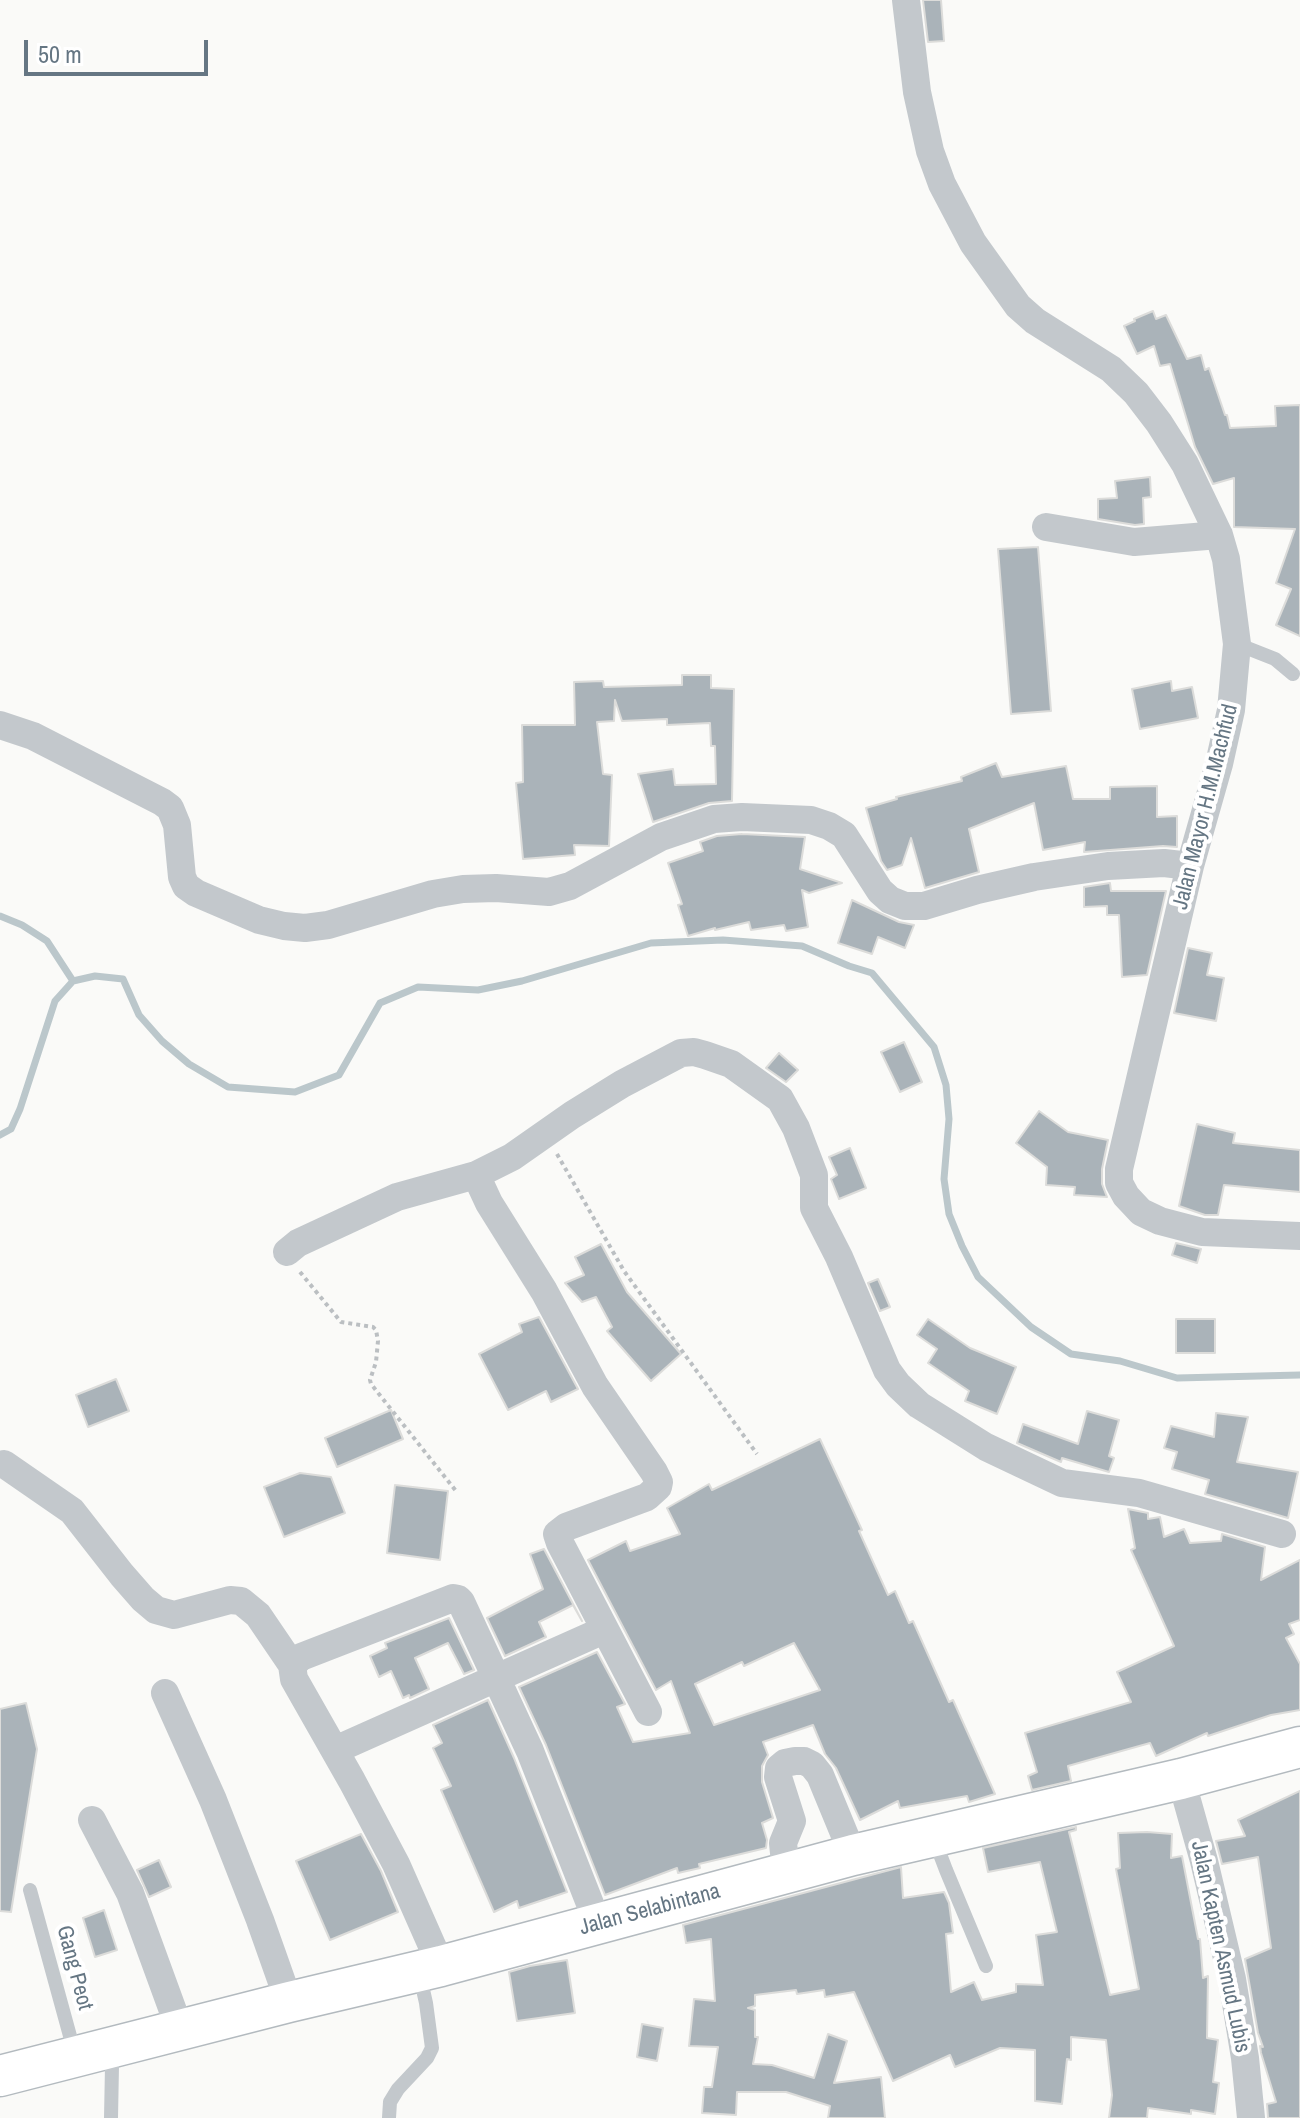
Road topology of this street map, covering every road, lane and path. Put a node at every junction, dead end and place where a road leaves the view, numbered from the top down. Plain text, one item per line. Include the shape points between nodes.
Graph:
1 (906, 0) edge
2 (1046, 527) dead end
3 (1219, 535) junction
4 (1237, 644) junction
5 (1293, 674) dead end
6 (0, 725) edge
7 (1190, 866) junction
8 (546, 1134) junction
9 (476, 1175) junction
10 (1300, 1236) edge
11 (287, 1252) joint
12 (757, 1454) dead end
13 (4, 1464) dead end
14 (456, 1491) dead end
15 (1282, 1534) dead end
16 (604, 1630) junction
17 (292, 1665) junction
18 (497, 1677) junction
19 (165, 1693) dead end
20 (648, 1712) dead end
21 (1300, 1747) edge
22 (335, 1750) junction
23 (1181, 1779) junction
24 (92, 1820) dead end
25 (934, 1836) junction
26 (853, 1855) junction
27 (786, 1873) junction
28 (30, 1890) dead end
29 (598, 1924) junction
30 (986, 1966) dead end
31 (430, 1969) junction
32 (289, 2002) junction
33 (180, 2030) junction
34 (117, 2045) junction
35 (78, 2056) junction
36 (0, 2076) edge
37 (111, 2118) edge
38 (389, 2118) edge
39 (1251, 2118) edge

1 - 3 street, Jalan Mayor H.M.Machfud via 930,151 973,243 1018,306 1111,369 1136,393 1185,464
2 - 3 street via 1134,542
3 - 4 street, Jalan Mayor H.M.Machfud
4 - 5 lane via 1275,659
4 - 7 street, Jalan Mayor H.M.Machfud via 1231,710
6 - 7 street via 33,736 162,802 177,825 186,886 284,926 328,925 463,889 549,892 661,837 714,819 742,817 811,820 829,826 844,835 880,891 905,906 1108,866
7 - 10 street, Jalan Mayor H.M.Machfud via 1119,1183 1141,1212 1160,1221 1202,1232
8 - 9 street
8 - 12 path via 624,1271
8 - 15 street via 681,1053 731,1064 780,1099 796,1128 814,1175 814,1208 887,1370 919,1405 986,1447 1062,1483 1139,1493
9 - 11 street via 397,1197
9 - 16 street via 595,1386 659,1482 647,1497 557,1534
11 - 14 path via 291,1264 341,1322 376,1330 371,1384
13 - 17 street via 72,1511 156,1610 174,1615 241,1601 258,1615
16 - 18 street
16 - 20 street
17 - 18 street via 455,1598
17 - 22 street via 294,1679
18 - 22 street
18 - 29 street
19 - 32 street via 213,1800
21 - 23 street, Jalan Selabintana
22 - 31 street via 396,1864
23 - 25 street, Jalan Selabintana
23 - 39 street, Jalan Kapten Asmud Lubis via 1232,1979
24 - 33 street via 130,1893
25 - 26 street, Jalan Selabintana
25 - 30 lane
26 - 27 street, Jalan Selabintana
26 - 27 street via 820,1775 804,1761 785,1763 778,1777 792,1821 783,1843
27 - 29 street, Jalan Selabintana
28 - 35 lane, Gang Peot
29 - 31 street, Jalan Selabintana
31 - 32 street, Jalan Selabintana
31 - 38 lane via 426,2003 432,2048 390,2102
32 - 33 street, Jalan Selabintana
33 - 34 street, Jalan Selabintana
34 - 35 street, Jalan Selabintana
34 - 37 lane
35 - 36 street, Jalan Selabintana

